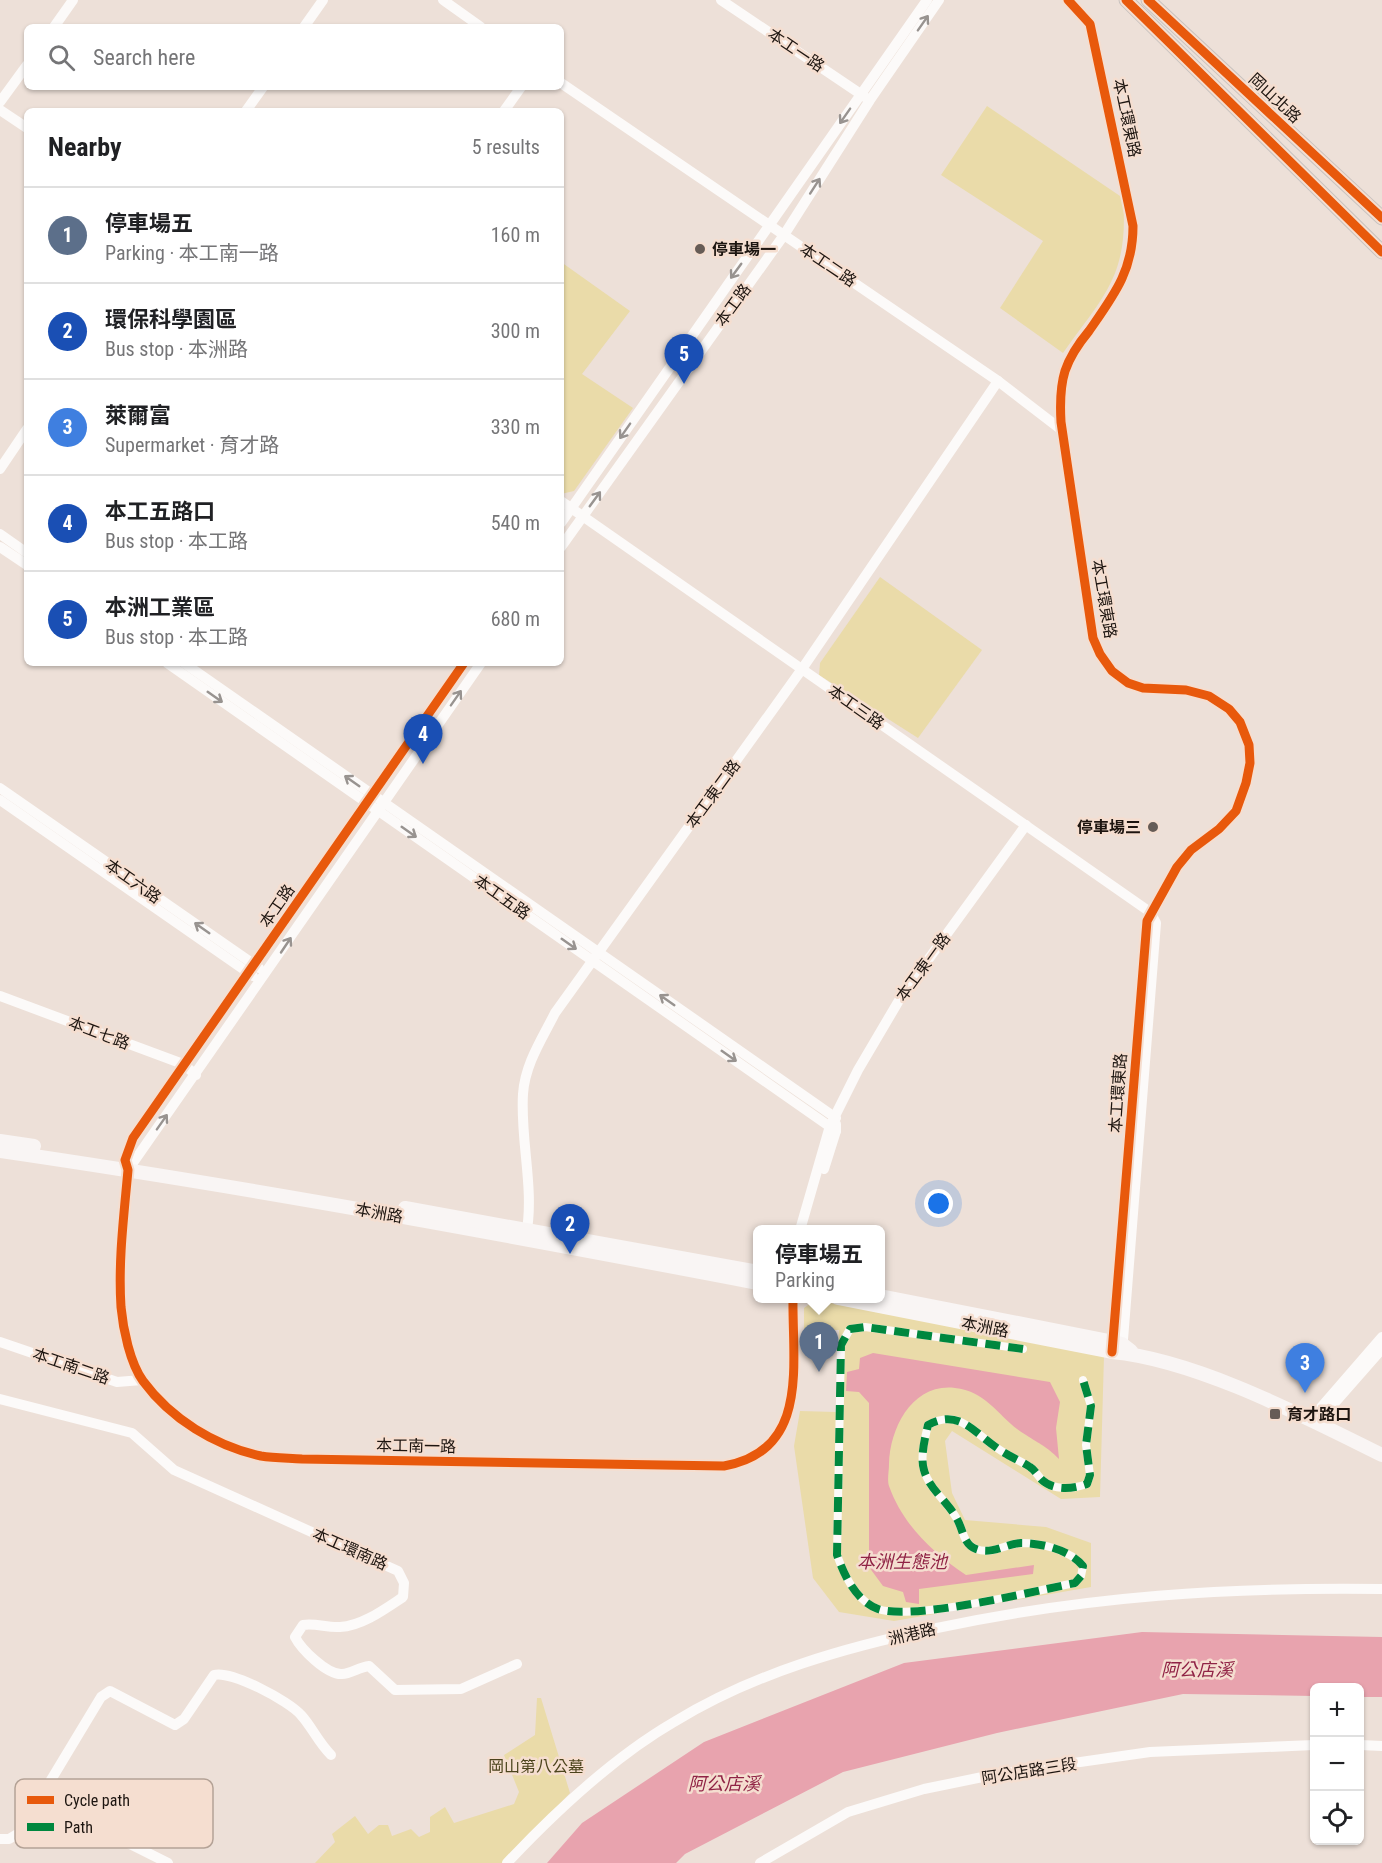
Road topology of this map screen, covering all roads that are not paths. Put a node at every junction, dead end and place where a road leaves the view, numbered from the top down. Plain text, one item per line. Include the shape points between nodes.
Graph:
1 (73, 0) edge
2 (323, 0) edge
3 (443, 0) edge
4 (721, 0) edge
5 (927, 0) edge
6 (939, 0) edge
7 (1068, 0) edge
8 (1126, 0) edge
9 (1148, 0) edge
10 (56, 24) edge
11 (306, 24) edge
12 (477, 24) edge
13 (24, 68) edge
14 (564, 85) edge
15 (261, 90) edge
16 (519, 90) edge
17 (865, 97) junction
18 (0, 102) edge
19 (248, 108) edge
20 (506, 108) edge
21 (0, 110) edge
22 (24, 126) edge
23 (1382, 218) edge
24 (771, 224) junction
25 (784, 235) junction
26 (1382, 252) edge
27 (999, 381) junction
28 (1063, 431) junction
29 (24, 433) edge
30 (0, 469) edge
31 (564, 503) edge
32 (572, 508) junction
33 (582, 516) junction
34 (564, 520) edge
35 (0, 534) edge
36 (564, 543) edge
37 (0, 547) edge
38 (24, 551) edge
39 (24, 564) edge
40 (171, 666) edge
41 (188, 666) edge
42 (462, 666) edge
43 (479, 666) edge
44 (802, 669) junction
45 (0, 788) edge
46 (370, 799) junction
47 (0, 800) edge
48 (381, 807) junction
49 (1026, 825) junction
50 (1150, 912) junction
51 (596, 957) junction
52 (252, 969) junction
53 (264, 977) junction
54 (0, 996) edge
55 (183, 1064) junction
56 (196, 1074) junction
57 (834, 1125) junction
58 (0, 1141) edge
59 (0, 1151) edge
60 (129, 1164) junction
61 (802, 1225) edge
62 (808, 1225) edge
63 (526, 1234) junction
64 (753, 1271) edge
65 (753, 1282) edge
66 (885, 1297) edge
67 (793, 1303) edge
68 (861, 1303) edge
69 (1382, 1337) edge
70 (0, 1342) edge
71 (1023, 1349) dead end
72 (1120, 1349) junction
73 (1382, 1349) edge
74 (142, 1380) junction
75 (1083, 1380) dead end
76 (0, 1399) edge
77 (1313, 1422) junction
78 (1382, 1455) edge
79 (1382, 1589) edge
80 (517, 1664) dead end
81 (1310, 1744) edge
82 (1364, 1745) edge
83 (1382, 1746) edge
84 (332, 1755) dead end
85 (52, 1779) edge
86 (15, 1837) edge
87 (0, 1839) edge
88 (138, 1848) edge
89 (168, 1863) edge
90 (507, 1863) edge
91 (760, 1863) edge

1 - 10 street
2 - 11 street
3 - 12 street
4 - 17 street, 本工一路
5 - 17 street, 本工路
17 -> 6 street, 本工路
7 - 28 street, 本工環東路 via 1090,24 1131,208 1133,243 1131,259 1116,292 1065,370 1061,386
8 - 26 main road, 岡山北路
9 - 23 main road, 岡山北路
13 - 18 street
14 - 24 street, 本工二路
15 - 19 street
16 - 20 street
17 -> 24 street, 本工路
25 -> 17 street, 本工路
21 - 22 street
24 - 25 street, 本工二路
24 -> 32 street, 本工路
25 - 27 street, 本工二路
33 -> 25 street, 本工路
27 - 28 street, 本工二路
27 - 44 street, 本工東二路
28 - 50 street, 本工環東路 via 1094,638 1100,654 1112,671 1128,683 1209,696 1240,722 1249,745 1250,764 1236,811 1191,850
29 - 30 street
31 - 32 street, 本工三路
32 - 33 street, 本工三路
32 - 34 street, 本工路
33 - 36 street, 本工路
33 - 44 street, 本工三路
35 - 38 street
37 - 39 street
40 -> 46 street, 本工五路
46 -> 41 street, 本工五路
42 - 46 street, 本工路
48 -> 43 street, 本工路
44 - 49 street, 本工三路
44 - 51 street, 本工東二路
52 -> 45 street, 本工六路
46 - 48 street, 本工五路
46 - 52 street, 本工路
47 - 52 street, 本工六路
48 - 51 street, 本工五路
53 -> 48 street, 本工路
49 - 50 street, 本工三路
49 - 57 street, 本工東一路 via 901,997 858,1070
50 - 72 street, 本工環東路 via 1156,923
51 - 57 street, 本工五路
51 - 63 street, 本工東二路 via 555,1013 530,1063 523,1093 529,1212
52 - 53 street, 本工六路
52 - 55 street, 本工路
53 - 56 street, 本工路
54 - 55 street, 本工七路
55 - 56 street, 本工七路
55 - 60 street, 本工路 via 133,1138
60 -> 56 street, 本工路
57 - 61 street, 本工東一路
57 - 62 street, 本工東一路
58 - 60 main road, 本洲路
59 - 60 main road, 本洲路
60 - 63 main road, 本洲路
60 - 74 street, 本工南一路 via 120,1257 121,1309
63 - 64 main road, 本洲路
63 - 65 main road, 本洲路
66 - 72 main road, 本洲路
67 - 74 street, 本工南一路 via 791,1406 785,1425 764,1451 742,1463 724,1466 261,1456 217,1442 179,1417
68 - 72 main road, 本洲路
69 - 77 street
70 - 74 street, 本工南二路 via 117,1382
71 - 75 street via 865,1327 850,1329 844,1338 837,1555 844,1575 860,1596 876,1608 892,1612 967,1604 1075,1583 1082,1576 1083,1566 1075,1556 1045,1547 1020,1543 990,1551 975,1548 964,1539 958,1520 928,1482 923,1468 928,1425 951,1418 967,1424 1015,1460 1031,1467 1044,1482 1060,1488 1087,1484 1090,1475 1086,1445 1092,1406
72 - 77 main road, 本洲路 via 1200,1373
73 - 77 street
76 - 80 street, 本工環南路 via 132,1433 174,1470 398,1571 404,1583 403,1597 383,1611 350,1626 313,1624 298,1630 295,1637 299,1645 332,1672 346,1674 369,1666 395,1690 454,1690
77 - 78 main road, 本洲路
79 - 90 street, 洲港路 via 1185,1592 1094,1600 916,1632 799,1663 674,1721 637,1746 547,1820
81 - 91 street, 阿公店路三段 via 1150,1752 997,1774 924,1789 848,1812
82 - 83 street
84 - 85 street via 294,1708 219,1673 210,1678 184,1719 175,1725 116,1693 105,1693
86 - 87 street
88 - 89 street

